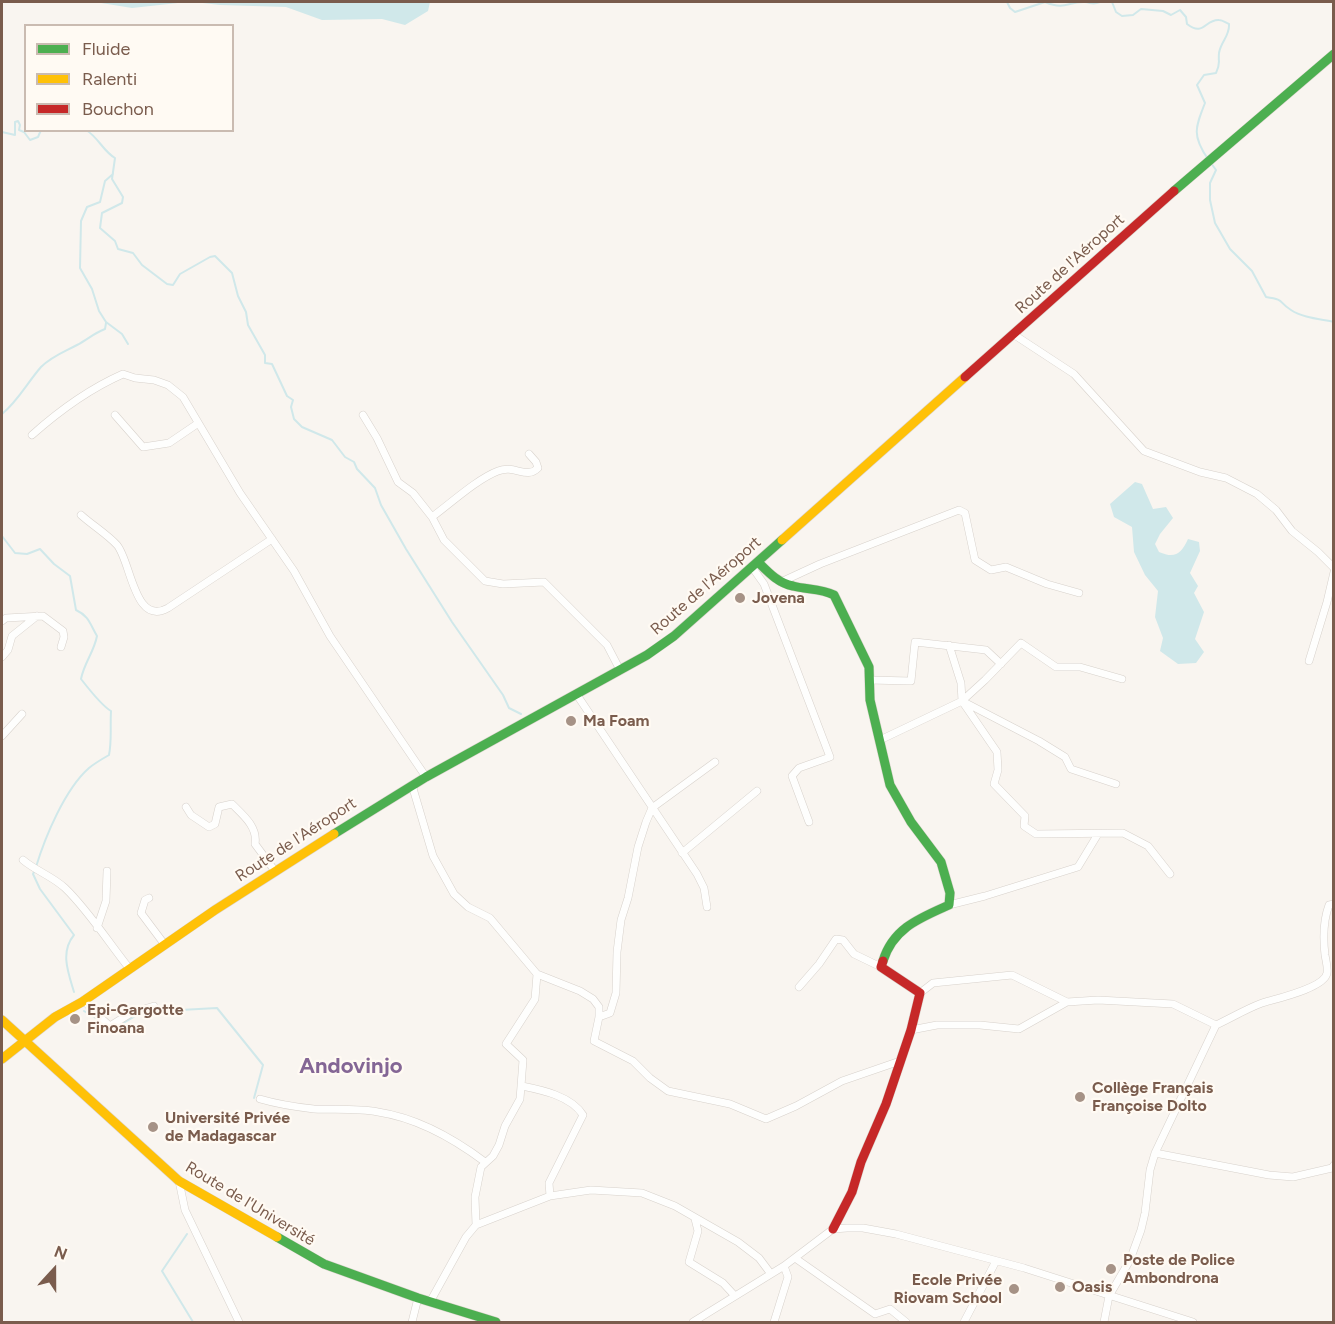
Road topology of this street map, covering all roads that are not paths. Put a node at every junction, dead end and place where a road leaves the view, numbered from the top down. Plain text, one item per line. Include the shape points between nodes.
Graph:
1 (1334, 54) edge
2 (1013, 334) junction
3 (115, 415) dead end
4 (363, 415) dead end
5 (197, 424) junction
6 (32, 435) dead end
7 (529, 454) dead end
8 (81, 515) dead end
9 (432, 517) junction
10 (272, 539) junction
11 (755, 565) junction
12 (1334, 570) edge
13 (781, 582) junction
14 (1078, 593) dead end
15 (37, 616) junction
16 (2, 621) edge
17 (949, 645) junction
18 (61, 647) dead end
19 (2, 657) edge
20 (1309, 661) dead end
21 (1001, 664) junction
22 (620, 670) junction
23 (1122, 679) dead end
24 (869, 680) junction
25 (577, 695) junction
26 (962, 700) junction
27 (22, 714) dead end
28 (2, 736) edge
29 (880, 740) junction
30 (715, 762) dead end
31 (426, 777) junction
32 (1116, 784) dead end
33 (412, 785) junction
34 (757, 790) dead end
35 (186, 807) dead end
36 (652, 808) junction
37 (809, 822) dead end
38 (1098, 834) junction
39 (681, 853) junction
40 (22, 860) dead end
41 (107, 871) dead end
42 (275, 871) junction
43 (1170, 874) dead end
44 (149, 898) dead end
45 (1334, 904) edge
46 (949, 905) junction
47 (707, 907) dead end
48 (97, 928) junction
49 (165, 945) junction
50 (881, 967) junction
51 (129, 968) junction
52 (537, 974) junction
53 (799, 987) dead end
54 (920, 993) junction
55 (84, 1000) junction
56 (1067, 1002) junction
57 (154, 1006) dead end
58 (599, 1017) junction
59 (2, 1020) edge
60 (1216, 1025) junction
61 (110, 1026) junction
62 (121, 1030) dead end
63 (911, 1030) junction
64 (24, 1040) junction
65 (2, 1059) edge
66 (900, 1061) junction
67 (522, 1086) junction
68 (260, 1099) dead end
69 (1155, 1153) junction
70 (485, 1162) junction
71 (1334, 1165) edge
72 (179, 1181) junction
73 (550, 1196) junction
74 (695, 1219) junction
75 (476, 1225) junction
76 (833, 1229) junction
77 (795, 1258) junction
78 (996, 1261) junction
79 (784, 1266) junction
80 (771, 1274) junction
81 (735, 1296) junction
82 (1109, 1296) junction
83 (418, 1298) junction
84 (430, 1302) junction
85 (239, 1323) edge
86 (412, 1323) edge
87 (496, 1323) edge
88 (693, 1323) edge
89 (774, 1323) edge
90 (906, 1323) edge
91 (964, 1323) edge
92 (1104, 1323) edge
93 (1192, 1323) edge

1 - 2 main road, Route de l'Aéroport
2 - 11 main road, Route de l'Aéroport
2 - 12 street via 1074,374 1144,451 1226,478 1257,494
3 - 5 street via 143,447 169,443
4 - 9 street via 398,482 413,493
5 - 6 street via 183,397 168,385 123,374 69,405
5 - 10 street
7 - 9 street via 538,468 534,472 526,474 514,468 499,471
8 - 10 street via 118,546 134,588 148,609 160,613
9 - 22 street via 444,540 485,581 544,582 607,645
10 - 31 street via 330,636
11 - 13 main road
11 - 22 main road, Route de l'Aéroport via 674,636
11 - 37 street via 830,757 800,768 792,776
12 - 20 street
13 - 14 street via 959,510 965,513 975,560 991,570 1006,567
13 - 24 main road via 823,588 834,595 869,667
15 - 16 street
15 - 18 street via 48,618 63,631
15 - 19 street via 12,636
17 - 21 street via 986,650
17 - 24 street via 915,642 910,681
17 - 26 street
21 - 23 street via 1021,643 1056,667 1080,667
21 - 26 street
22 - 25 main road, Route de l'Aéroport
24 - 29 main road
25 - 31 main road, Route de l'Aéroport
25 - 36 street
26 - 29 street
26 - 32 street via 1065,757 1071,769
26 - 38 street via 997,752 994,784 1025,816 1024,826 1036,834
27 - 28 street
29 - 46 main road via 890,784 911,822 941,862 950,893
30 - 36 street
31 - 33 main road, Route de l'Aéroport
33 - 42 main road, Route de l'Aéroport
33 - 52 street via 433,856 454,894 468,907 490,918
34 - 39 street
35 - 42 street via 209,827 215,824 219,807 232,804 244,815 256,834 255,844
36 - 39 street
36 - 58 street via 638,847 621,920 616,993 610,1013
38 - 43 street via 1123,833 1148,846
38 - 46 street via 1078,867
39 - 47 street via 704,888
40 - 48 street via 65,888
41 - 48 street via 106,901
42 - 49 main road, Route de l'Aéroport
44 - 49 street via 141,913
45 - 60 street via 1329,905 1324,916 1325,978
46 - 50 main road via 898,931 885,950
48 - 51 street
49 - 51 main road, Route de l'Aéroport
50 - 53 street via 854,954 843,940 836,939
50 - 54 main road
51 - 55 main road, Route de l'Aéroport
52 - 58 street via 593,999 599,1007
52 - 67 street via 535,999 506,1044 523,1060
54 - 56 street via 933,983 1012,975
54 - 63 main road
55 - 61 street
55 - 64 main road, Route de l'Aéroport
56 - 60 street via 1173,1004
56 - 63 street via 1019,1029 937,1025
57 - 61 street via 131,1012
58 - 66 street via 594,1041 633,1061 668,1091 730,1104 765,1119 842,1081
59 - 64 main road, Route de l'Université
60 - 69 street
61 - 62 street
63 - 66 main road
64 - 65 main road, Route de l'Aéroport
64 - 72 main road, Route de l'Université
66 - 76 main road via 852,1192
67 - 70 street via 499,1145
67 - 73 street via 560,1098 583,1115 549,1183
68 - 70 street via 400,1116 426,1125
69 - 71 street via 1293,1177
69 - 82 street via 1141,1230 1130,1260
70 - 75 street via 475,1197
72 - 83 main road, Route de l'Université via 324,1264
72 - 85 street via 185,1210
73 - 74 street via 591,1190 642,1193
73 - 75 street
74 - 80 street via 738,1242 759,1258
74 - 81 street via 698,1231 689,1262 723,1283
75 - 84 street
76 - 77 street
76 - 78 street via 863,1228 896,1234
77 - 79 street
77 - 90 street via 875,1314 890,1309
78 - 82 street
78 - 91 street
79 - 80 street
79 - 89 street via 788,1277
80 - 81 street
81 - 88 street
82 - 92 street
82 - 93 street
83 - 84 main road, Route de l'Université
83 - 86 street
84 - 87 main road, Route de l'Université

